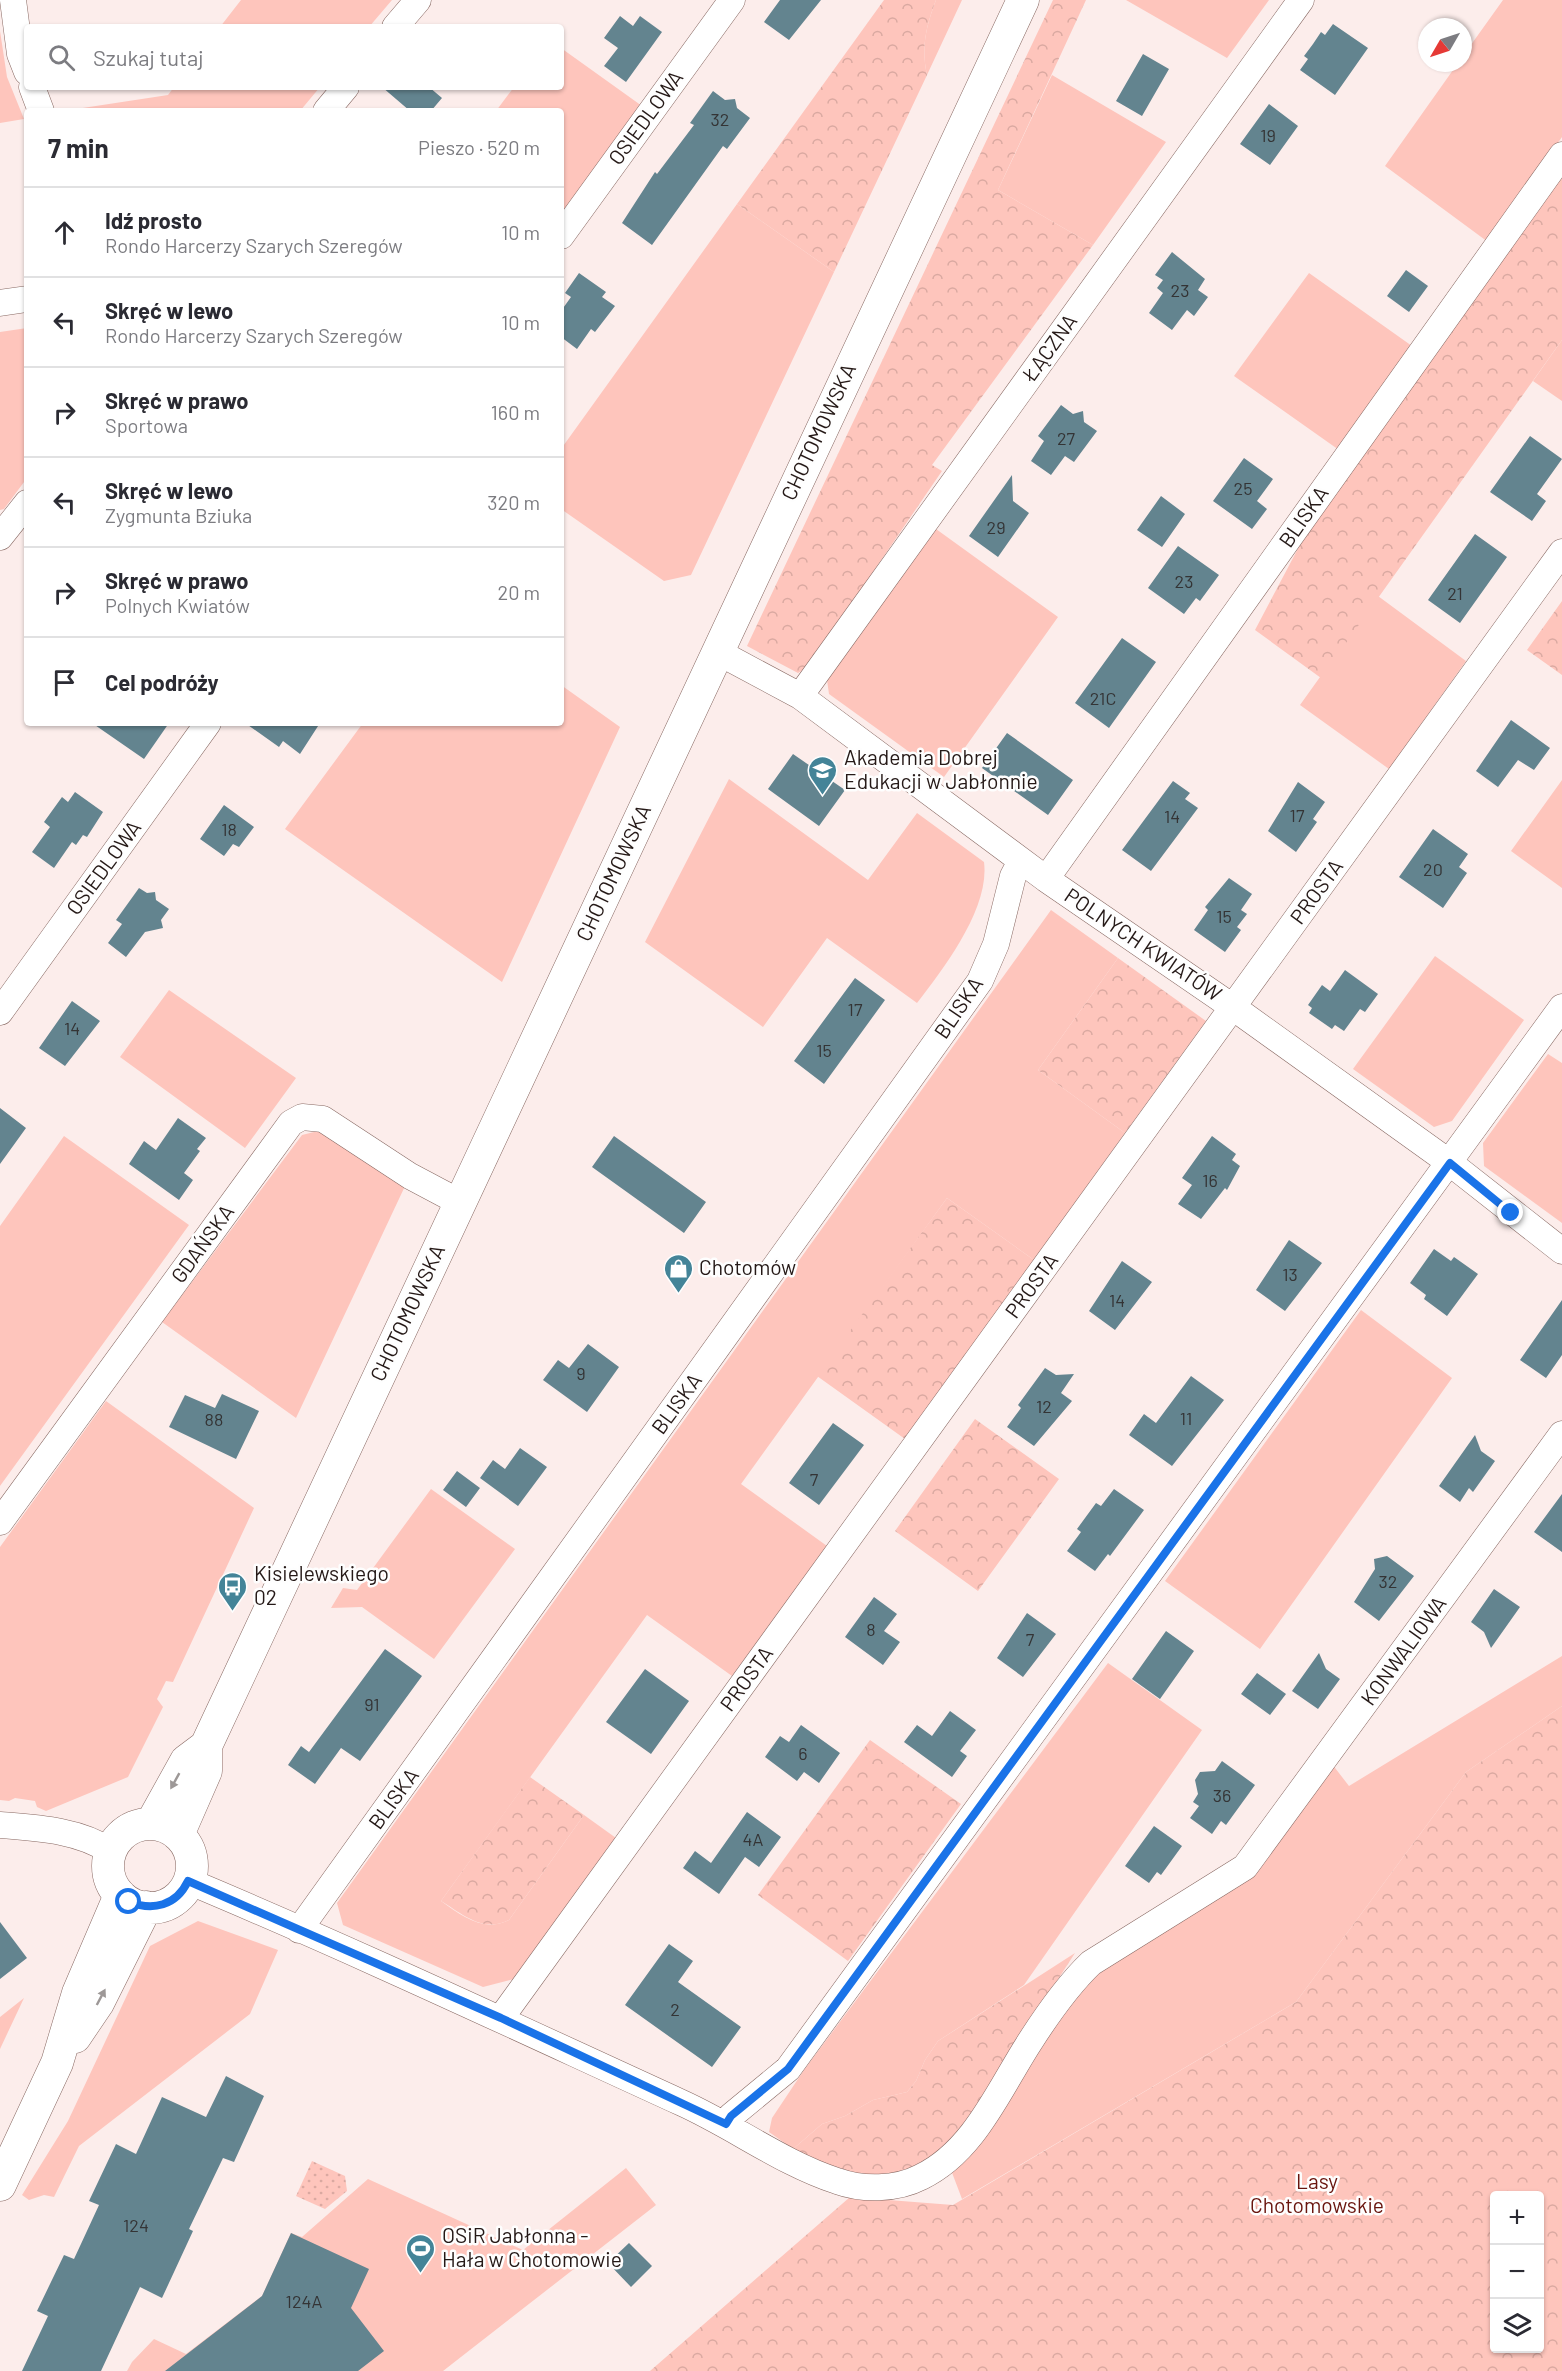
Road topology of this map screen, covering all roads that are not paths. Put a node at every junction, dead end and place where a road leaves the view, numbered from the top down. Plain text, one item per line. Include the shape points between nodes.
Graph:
1 (13, 0) edge
2 (418, 0) edge
3 (732, 0) edge
4 (1023, 0) edge
5 (1300, 0) edge
6 (398, 24) edge
7 (24, 63) edge
8 (33, 90) edge
9 (344, 90) edge
10 (40, 108) edge
11 (328, 108) edge
12 (1562, 155) edge
13 (564, 232) edge
14 (24, 299) edge
15 (0, 303) edge
16 (24, 507) edge
17 (0, 537) edge
18 (1562, 552) edge
19 (716, 651) junction
20 (800, 696) junction
21 (206, 726) edge
22 (1021, 861) junction
23 (1046, 879) junction
24 (1562, 1007) edge
25 (1234, 1008) junction
26 (0, 1012) edge
27 (1450, 1163) junction
28 (459, 1202) junction
29 (1562, 1251) edge
30 (1562, 1434) edge
31 (0, 1522) edge
32 (0, 1826) edge
33 (164, 1829) junction
34 (110, 1851) junction
35 (188, 1881) junction
36 (133, 1901) junction
37 (299, 1930) junction
38 (501, 2018) junction
39 (726, 2124) junction
40 (0, 2185) edge

1 - 7 street
2 - 6 street
3 - 13 street, OSIEDLOWA
4 - 19 street, CHOTOMOWSKA
5 - 20 street, ŁĄCZNA
8 - 10 street
9 - 11 street
12 - 23 street, BLISKA
14 - 15 street
16 - 17 street
18 - 25 street, PROSTA
19 - 20 street, POLNYCH KWIATÓW
19 - 28 street, CHOTOMOWSKA
20 - 22 street, POLNYCH KWIATÓW
21 - 26 street, OSIEDLOWA
22 - 23 street, POLNYCH KWIATÓW
22 - 37 street, BLISKA via 1012,876 996,944 980,981
23 - 25 street, POLNYCH KWIATÓW
24 - 27 street
25 - 27 street, POLNYCH KWIATÓW
25 - 38 street, PROSTA
27 - 29 street, POLNYCH KWIATÓW
27 - 39 street via 788,2069
28 - 31 street, GDAŃSKA via 410,1176 323,1119 303,1116 291,1123
28 - 33 street, CHOTOMOWSKA via 206,1746 186,1761
30 - 39 street, KONWALIOWA via 1245,1867 1091,1963 1074,1979 986,2114 941,2165 912,2181 873,2187 838,2182 801,2167
32 - 34 street via 64,1832 94,1840
33 - 34 street via 134,1826 124,1832
33 - 35 street via 190,1854
34 - 36 street via 108,1875
35 - 36 street via 166,1905
35 - 37 street
36 - 40 street via 78,1993 57,2063
37 - 38 street
38 - 39 street

